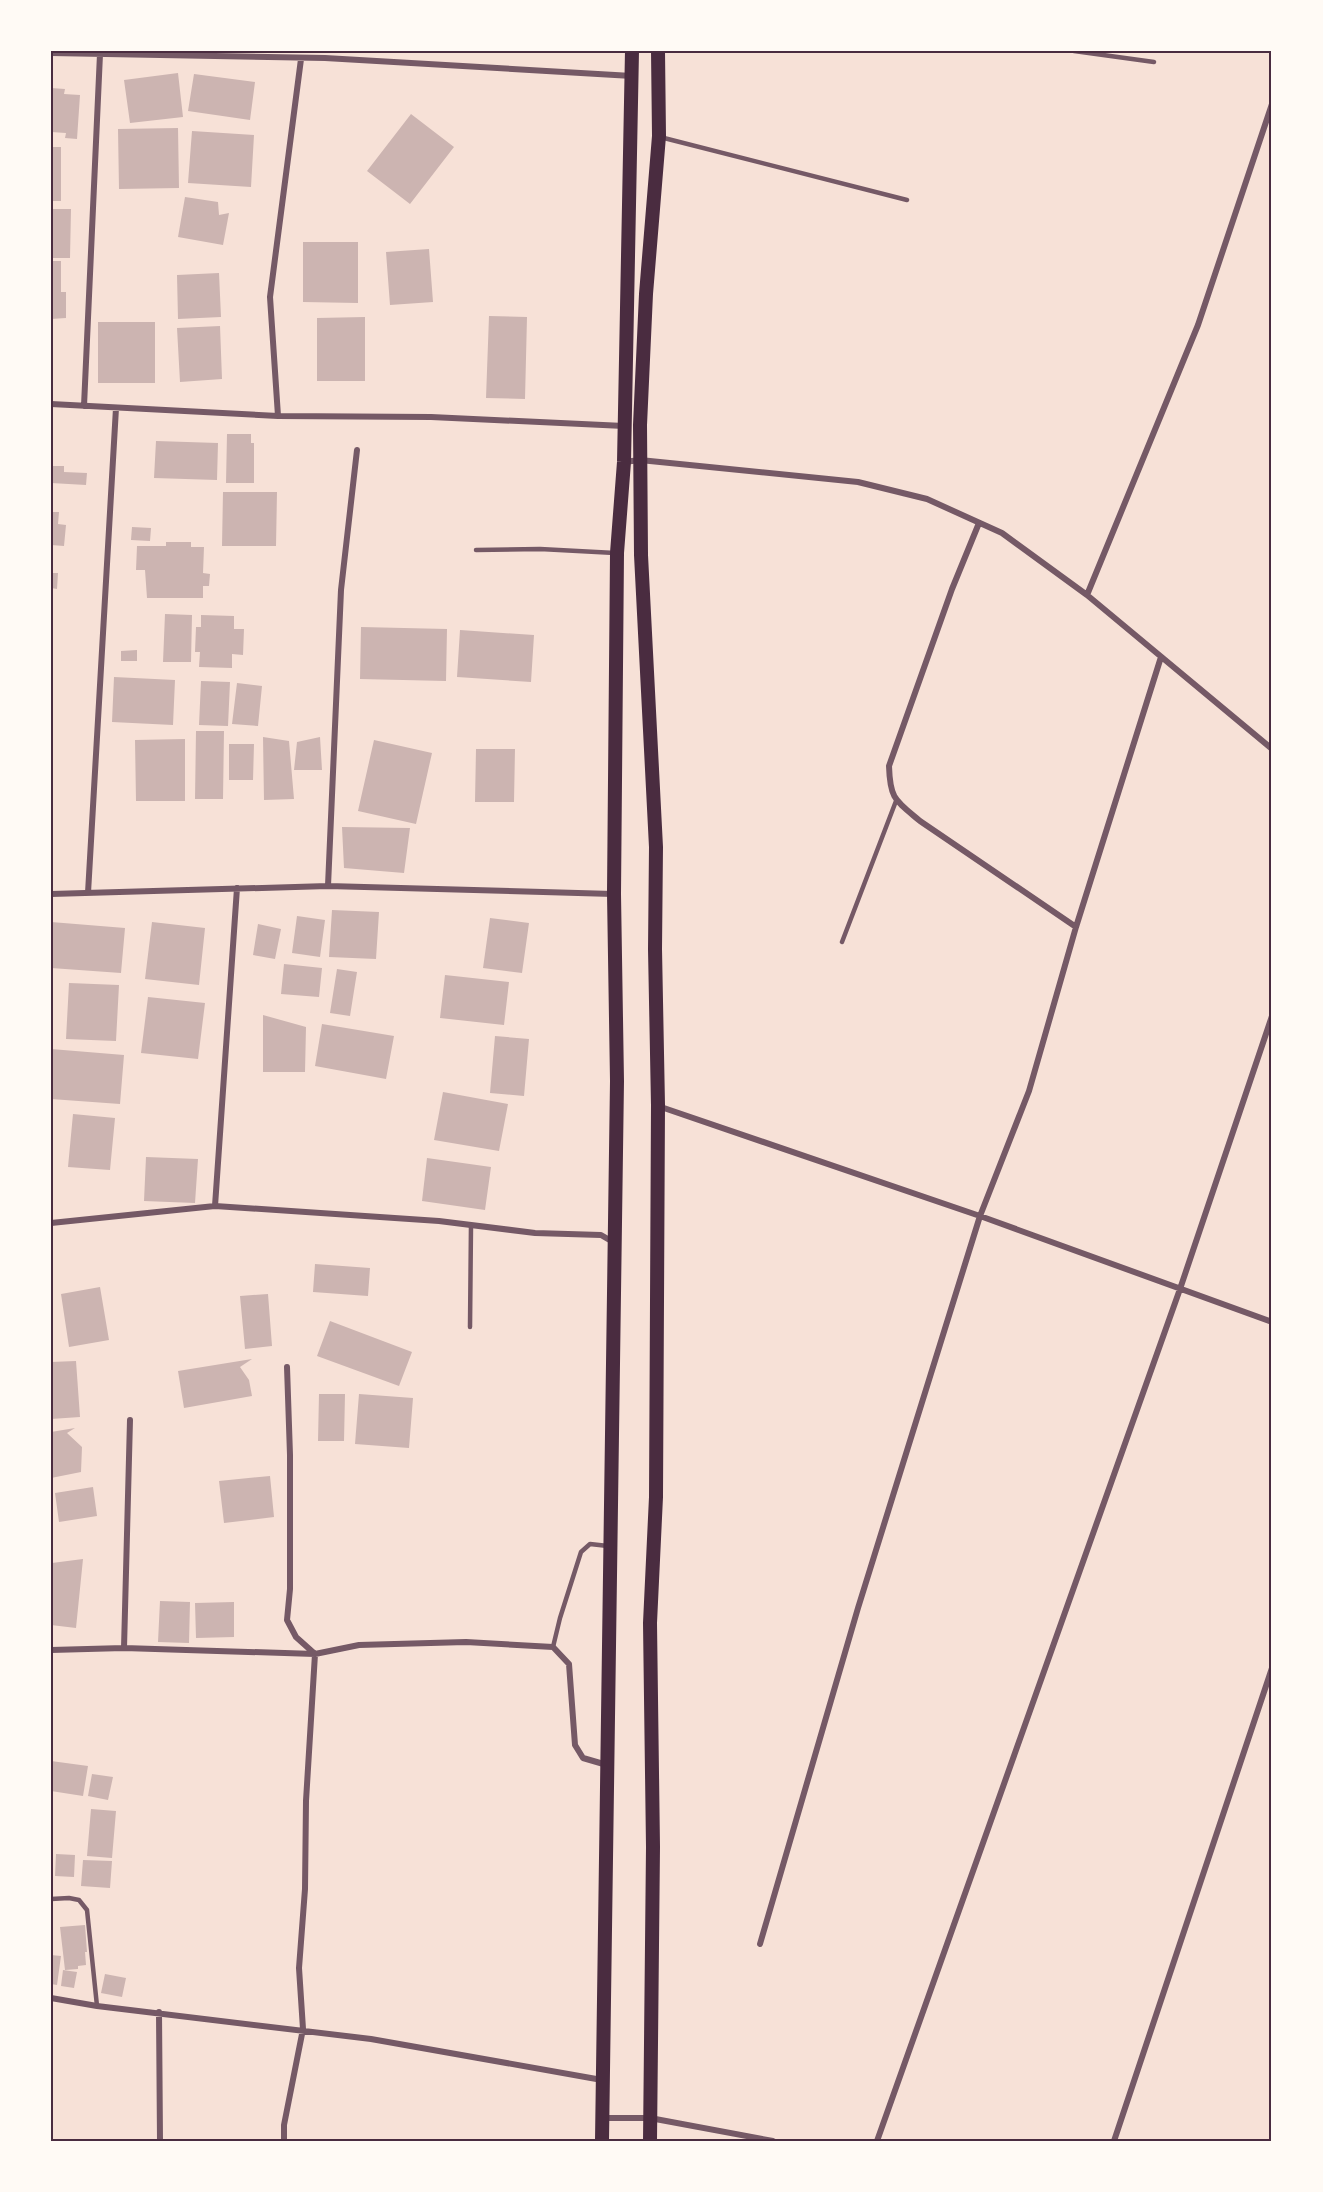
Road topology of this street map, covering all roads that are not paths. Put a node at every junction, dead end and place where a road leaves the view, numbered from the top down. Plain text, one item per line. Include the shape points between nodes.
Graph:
1 (632, 51) edge
2 (658, 51) edge
3 (1074, 51) edge
4 (51, 52) edge
5 (59, 52) edge
6 (100, 54) junction
7 (325, 55) edge
8 (302, 59) junction
9 (1154, 62) dead end
10 (632, 76) junction
11 (1272, 104) edge
12 (659, 136) junction
13 (907, 200) dead end
14 (51, 404) edge
15 (84, 406) junction
16 (116, 408) junction
17 (278, 416) junction
18 (624, 426) junction
19 (357, 450) dead end
20 (640, 460) junction
21 (624, 462) junction
22 (979, 523) junction
23 (476, 550) dead end
24 (617, 553) junction
25 (1087, 595) junction
26 (1161, 657) junction
27 (1272, 749) edge
28 (896, 801) junction
29 (327, 886) junction
30 (237, 888) junction
31 (51, 894) edge
32 (88, 894) junction
33 (614, 894) junction
34 (1076, 927) junction
35 (842, 942) dead end
36 (1272, 1016) edge
37 (658, 1105) junction
38 (215, 1206) junction
39 (980, 1216) junction
40 (51, 1223) edge
41 (471, 1225) junction
42 (613, 1242) junction
43 (1180, 1289) junction
44 (1272, 1322) edge
45 (470, 1327) dead end
46 (287, 1367) dead end
47 (130, 1420) dead end
48 (611, 1546) junction
49 (553, 1647) junction
50 (124, 1648) junction
51 (51, 1650) edge
52 (315, 1654) junction
53 (1272, 1668) edge
54 (607, 1765) junction
55 (51, 1899) edge
56 (760, 1944) dead end
57 (51, 1998) edge
58 (97, 2006) junction
59 (159, 2012) junction
60 (303, 2029) junction
61 (603, 2080) junction
62 (603, 2118) junction
63 (650, 2118) junction
64 (160, 2141) edge
65 (284, 2141) edge
66 (602, 2141) edge
67 (650, 2141) edge
68 (773, 2141) edge
69 (877, 2141) edge
70 (1114, 2141) edge

1 - 10 main road
2 - 12 main road
3 - 9 lane
4 - 5 street
5 - 6 street
6 - 8 street
6 - 15 street
7 - 8 street
7 - 10 street
8 - 17 street via 270,297
10 - 18 main road
11 - 25 street via 1198,326
12 - 13 lane
12 - 20 main road via 646,294
14 - 15 street
15 - 16 street
16 - 17 street
16 - 32 street
17 - 18 street via 431,417
18 - 21 main road
19 - 29 street via 341,590
20 - 21 street
20 - 22 street via 858,482 927,500
20 - 37 main road via 656,847
21 - 24 main road
22 - 25 street via 1002,533
22 - 28 street via 889,766 890,788
23 - 24 lane
24 - 33 main road
25 - 26 street
26 - 27 street
26 - 34 street
28 - 34 street
28 - 35 lane
29 - 30 street
29 - 33 street
30 - 32 street
30 - 38 street
31 - 32 street
33 - 42 main road
34 - 39 street via 1029,1091
36 - 43 street
37 - 39 street
37 - 63 main road via 656,1497 650,1623
38 - 40 street
38 - 41 street
39 - 43 street
39 - 56 street via 858,1608
41 - 42 street via 535,1233 601,1235
41 - 45 lane
42 - 48 main road
43 - 44 street
43 - 69 street
46 - 52 street via 287,1620 296,1637
47 - 50 street
48 - 49 lane via 590,1544 581,1552
48 - 54 main road
49 - 52 street via 466,1642 359,1645
49 - 54 street via 569,1664 575,1746 583,1758
50 - 51 street
50 - 52 street
52 - 60 street via 299,1968
53 - 70 street
54 - 61 main road
55 - 58 lane via 79,1900 87,1910
57 - 58 street
58 - 59 street
59 - 60 street
59 - 64 street
60 - 61 street
60 - 65 street
61 - 62 main road
62 - 63 street
62 - 66 main road
63 - 67 main road
63 - 68 street

